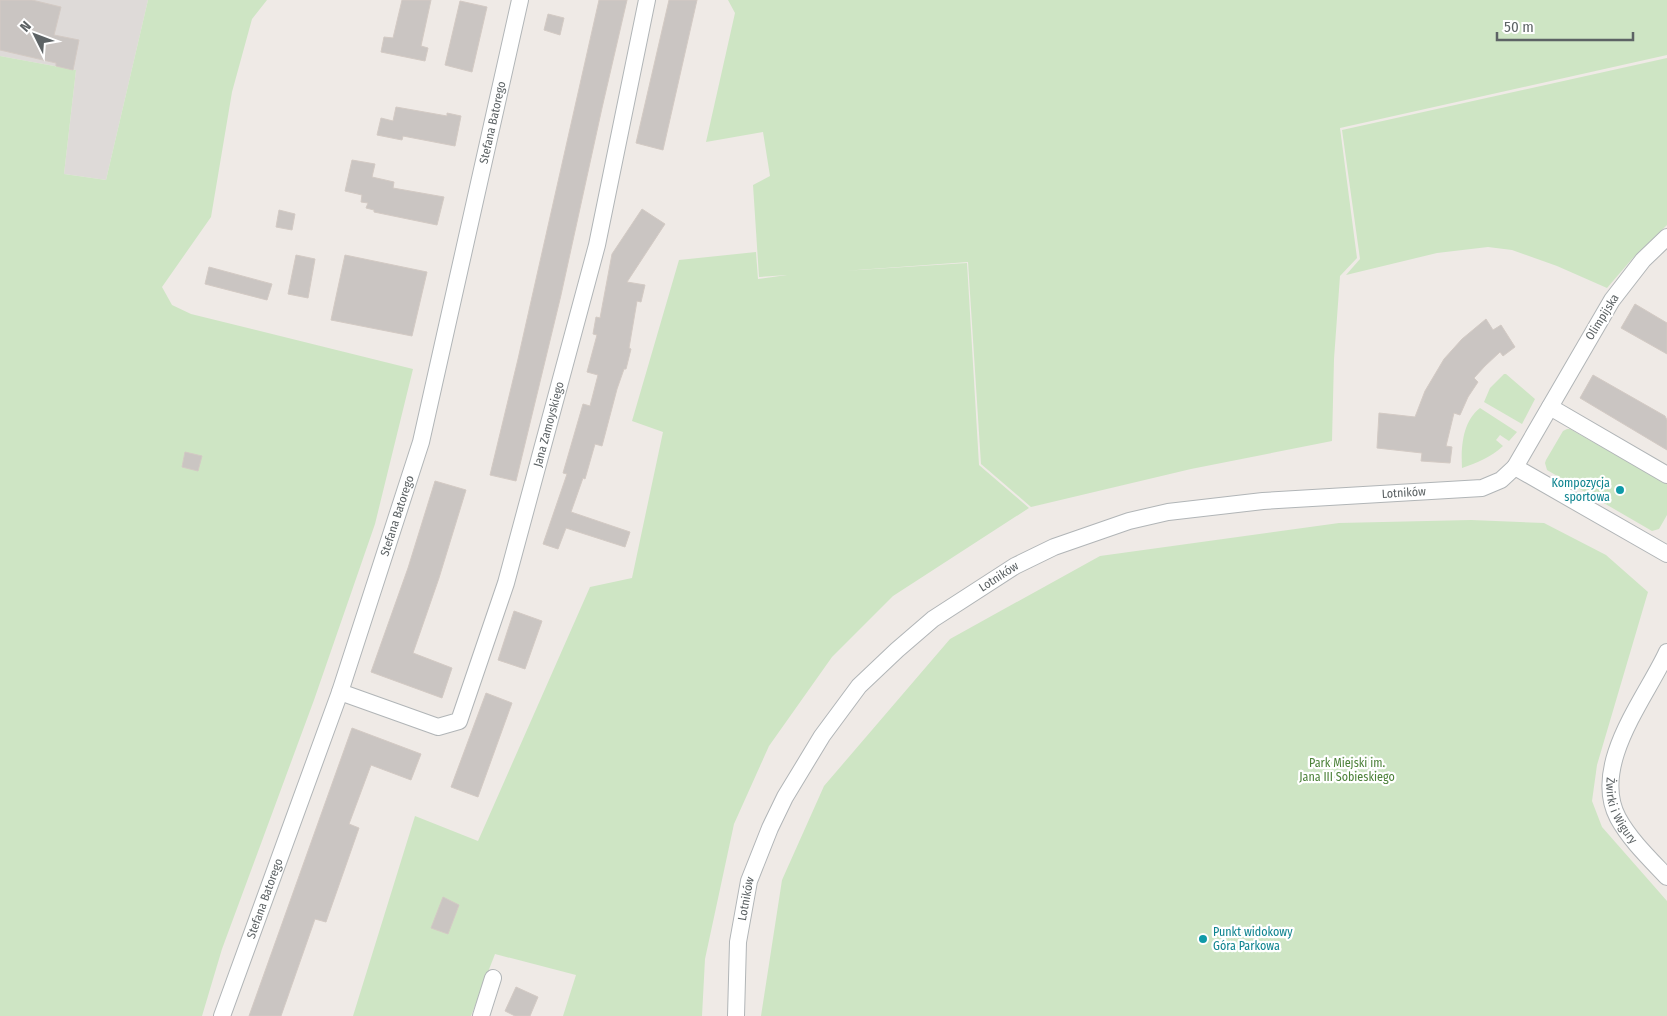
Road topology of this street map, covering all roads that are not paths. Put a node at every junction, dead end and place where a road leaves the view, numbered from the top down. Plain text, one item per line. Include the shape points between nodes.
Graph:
1 (520, 0) edge
2 (647, 0) edge
3 (1667, 237) edge
4 (1550, 407) junction
5 (1515, 467) junction
6 (1667, 475) edge
7 (1667, 554) edge
8 (1667, 652) edge
9 (340, 692) junction
10 (1667, 877) edge
11 (493, 978) dead end
12 (222, 1016) edge
13 (482, 1016) edge
14 (736, 1016) edge

1 - 9 street, Stefana Batorego via 421,442
2 - 9 street, Jana Zamoyskiego via 592,264 506,584 459,721 438,726
3 - 4 street, Olimpijska via 1643,260 1612,300
4 - 5 street, Olimpijska
4 - 6 street
5 - 7 street
5 - 14 street, Lotników via 1501,480 1482,488 1263,501 1168,512 1129,521 1031,558 933,619 859,686 822,736 778,812 749,881 738,942
8 - 10 street, Żwirki i Wigury via 1636,707 1610,777 1611,796 1618,817
9 - 12 street, Stefana Batorego
11 - 13 street

